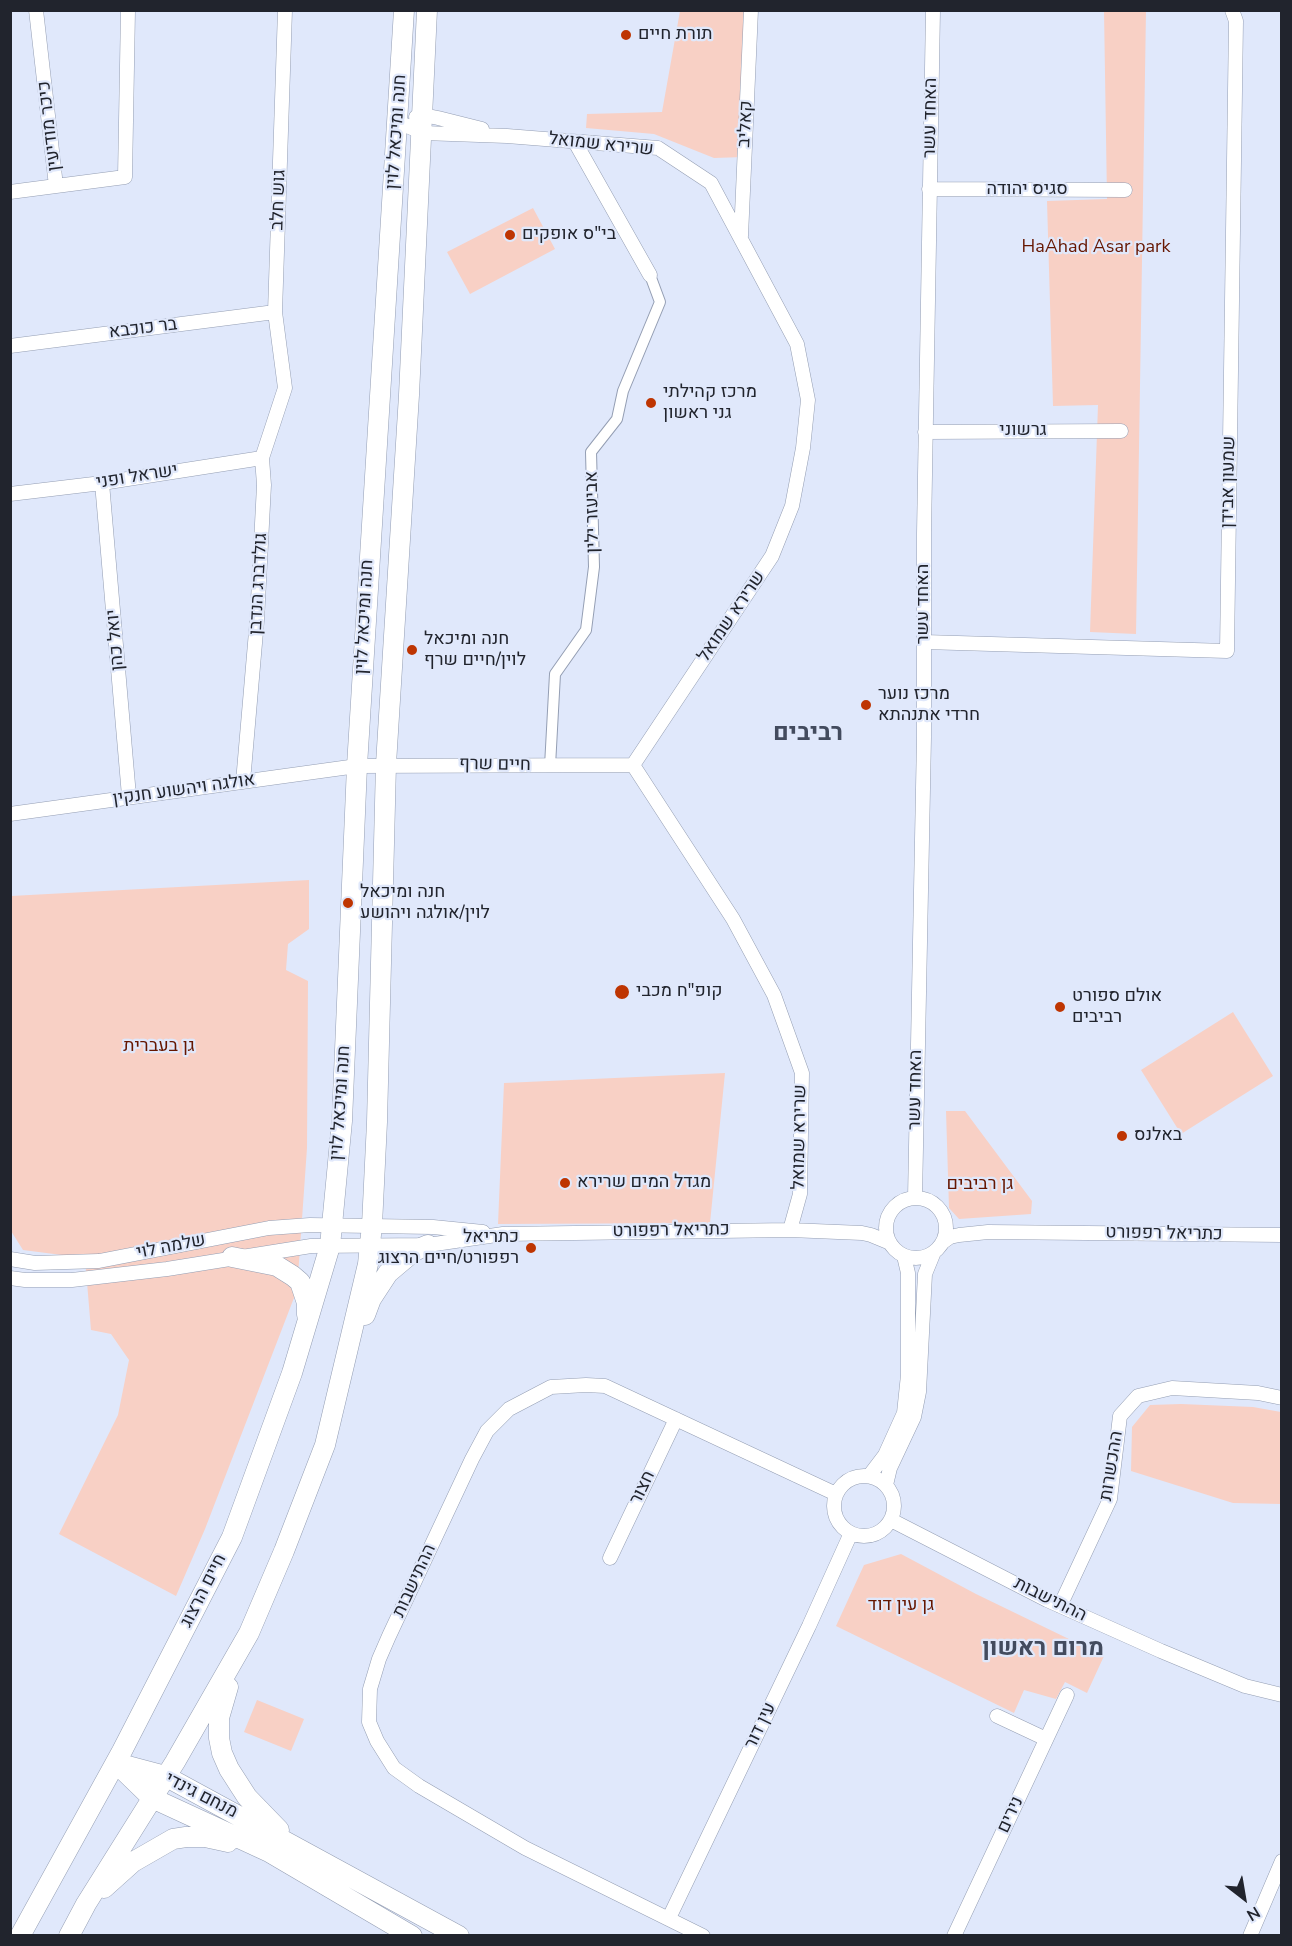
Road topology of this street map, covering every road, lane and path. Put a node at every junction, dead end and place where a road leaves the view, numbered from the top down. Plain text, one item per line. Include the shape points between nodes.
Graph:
1 (36, 10) edge
2 (128, 10) edge
3 (285, 10) edge
4 (404, 10) edge
5 (428, 10) edge
6 (751, 10) edge
7 (933, 10) edge
8 (1232, 10) edge
9 (398, 122) junction
10 (423, 124) junction
11 (575, 141) junction
12 (56, 186) junction
13 (929, 189) junction
14 (1125, 190) dead end
15 (10, 192) edge
16 (741, 238) junction
17 (650, 275) joint
18 (275, 312) junction
19 (10, 346) edge
20 (285, 388) joint
21 (1121, 431) dead end
22 (925, 432) junction
23 (262, 458) junction
24 (102, 483) junction
25 (10, 494) edge
26 (924, 642) junction
27 (386, 764) junction
28 (357, 765) junction
29 (633, 765) junction
30 (550, 766) junction
31 (243, 782) junction
32 (129, 796) junction
33 (10, 814) edge
34 (915, 1198) junction
35 (886, 1221) junction
36 (945, 1222) junction
37 (331, 1224) junction
38 (372, 1225) junction
39 (790, 1230) junction
40 (839, 1232) junction
41 (974, 1233) junction
42 (503, 1234) junction
43 (1281, 1236) edge
44 (888, 1242) junction
45 (371, 1245) junction
46 (428, 1245) junction
47 (330, 1246) junction
48 (939, 1247) junction
49 (904, 1256) junction
50 (232, 1257) junction
51 (10, 1259) edge
52 (10, 1278) edge
53 (307, 1326) junction
54 (339, 1385) junction
55 (1281, 1398) edge
56 (676, 1419) junction
57 (869, 1476) junction
58 (886, 1485) junction
59 (836, 1494) junction
60 (891, 1520) junction
61 (851, 1533) junction
62 (610, 1558) dead end
63 (1060, 1606) junction
64 (249, 1633) junction
65 (1067, 1695) dead end
66 (1281, 1695) edge
67 (997, 1716) dead end
68 (1046, 1739) junction
69 (116, 1763) junction
70 (165, 1776) junction
71 (152, 1798) junction
72 (294, 1845) junction
73 (269, 1852) junction
74 (1281, 1861) edge
75 (86, 1904) junction
76 (669, 1918) junction
77 (20, 1935) edge
78 (69, 1935) edge
79 (412, 1935) edge
80 (459, 1935) edge
81 (703, 1935) edge
82 (954, 1935) edge
83 (1251, 1935) edge

1 - 12 street, כיכר מודיעין
2 - 12 street, כיכר מודיעין via 125,177
3 - 18 street, גוש חלב
4 - 9 main road, חנה ומיכאל לוין
5 - 10 main road, חנה ומיכאל לוין
6 - 16 street, קאליב
7 - 13 street, האחד עשר
8 - 26 street, שמעון אבידן via 1236,21 1227,651
9 - 10 street, שרירא שמואל
9 - 28 main road, חנה ומיכאל לוין
10 - 11 street, שרירא שמואל
10 - 27 main road, חנה ומיכאל לוין
11 - 16 street, שרירא שמואל via 658,148 711,183
11 - 17 street, אביעזר ילין
12 - 15 street
13 - 14 street, סגיס יהודה
13 - 22 street, האחד עשר
16 - 29 street, שרירא שמואל via 797,344 808,400 792,506 772,556
17 - 30 street, אביעזר ילין via 660,302 623,391 617,419 591,452 594,567 586,630 555,674
18 - 19 street, בר כוכבא
18 - 20 street, גוש חלב
20 - 23 street, גולדברג הנדבן
21 - 22 street, גרשוני
22 - 26 street, האחד עשר
23 - 24 street, ישראל ופני
23 - 31 street, גולדברג הנדבן via 257,620
24 - 25 street, ישראל ופני
24 - 32 street, יואל כהן
26 - 34 street, האחד עשר
27 - 28 street, חיים שרף
27 - 30 street, חיים שרף
27 - 38 main road, חנה ומיכאל לוין
28 - 31 street, אולגה ויהשוע חנקין
28 - 37 main road, חנה ומיכאל לוין via 342,1121
29 - 30 street, חיים שרף
29 - 39 street, שרירא שמואל via 738,929 774,995 802,1073 800,1194
31 - 32 street, אולגה ויהשוע חנקין
32 - 33 street, אולגה ויהשוע חנקין
34 - 35 street via 900,1202
34 - 36 street via 931,1202
35 - 40 street, כתריאל רפפורט
35 - 44 street
36 - 41 street, כתריאל רפפורט
36 - 48 street via 946,1232
37 - 38 street, כתריאל רפפורט
37 - 47 main road, חיים הרצוג
37 - 51 street, שלמה לוי via 269,1228 99,1261 35,1263
38 - 42 street, כתריאל רפפורט
38 - 45 main road
39 - 40 street, כתריאל רפפורט
39 - 42 street, כתריאל רפפורט
40 - 44 street, כתריאל רפפורט via 872,1235
41 - 43 street, כתריאל רפפורט
41 - 48 street, כתריאל רפפורט via 950,1237
42 - 46 street, כתריאל רפפורט
44 - 49 street
45 - 46 street, כתריאל רפפורט
45 - 47 street, כתריאל רפפורט
45 - 54 main road
46 - 54 main road via 414,1251 388,1273 371,1299
47 - 50 street, שלמה לוי
47 - 53 main road, חיים הרצוג
48 - 49 street via 920,1258
48 - 58 street via 925,1274 914,1417
49 - 57 street via 908,1273 904,1413 885,1455
50 - 52 street, שלמה לוי via 72,1280
50 - 53 main road via 277,1266 300,1282 307,1303
53 - 69 main road, חיים הרצוג via 231,1537
54 - 64 main road via 325,1445
55 - 63 street, ההכשרות via 1172,1388 1138,1396 1120,1416 1110,1499
56 - 59 street, ההתישבות
56 - 62 street, חצור
56 - 76 street, ההתישבות via 605,1386 551,1387 509,1409 487,1431 472,1459 389,1636 370,1689 369,1722 394,1768 419,1786 525,1848
57 - 58 street
57 - 59 street via 850,1479
58 - 60 street via 894,1502
59 - 61 street via 838,1521
60 - 61 street via 878,1533
60 - 63 street, ההתישבות
61 - 76 street, עין דור
63 - 66 street, ההתישבות via 1245,1686
64 - 70 main road
64 - 72 main road via 223,1700 219,1718 222,1753 247,1797
65 - 68 street, נירים
67 - 68 street
68 - 82 street, נירים
69 - 70 main road, מנחם גינדי
69 - 71 main road, מנחם גינדי
69 - 77 main road, חיים הרצוג
70 - 71 main road
70 - 72 main road, מנחם גינדי
71 - 73 main road, מנחם גינדי
71 - 75 main road
72 - 80 main road, מנחם גינדי
73 - 75 main road via 205,1837 174,1839 134,1862
73 - 79 main road, מנחם גינדי
74 - 83 street
75 - 78 main road
76 - 81 street, ההתישבות

